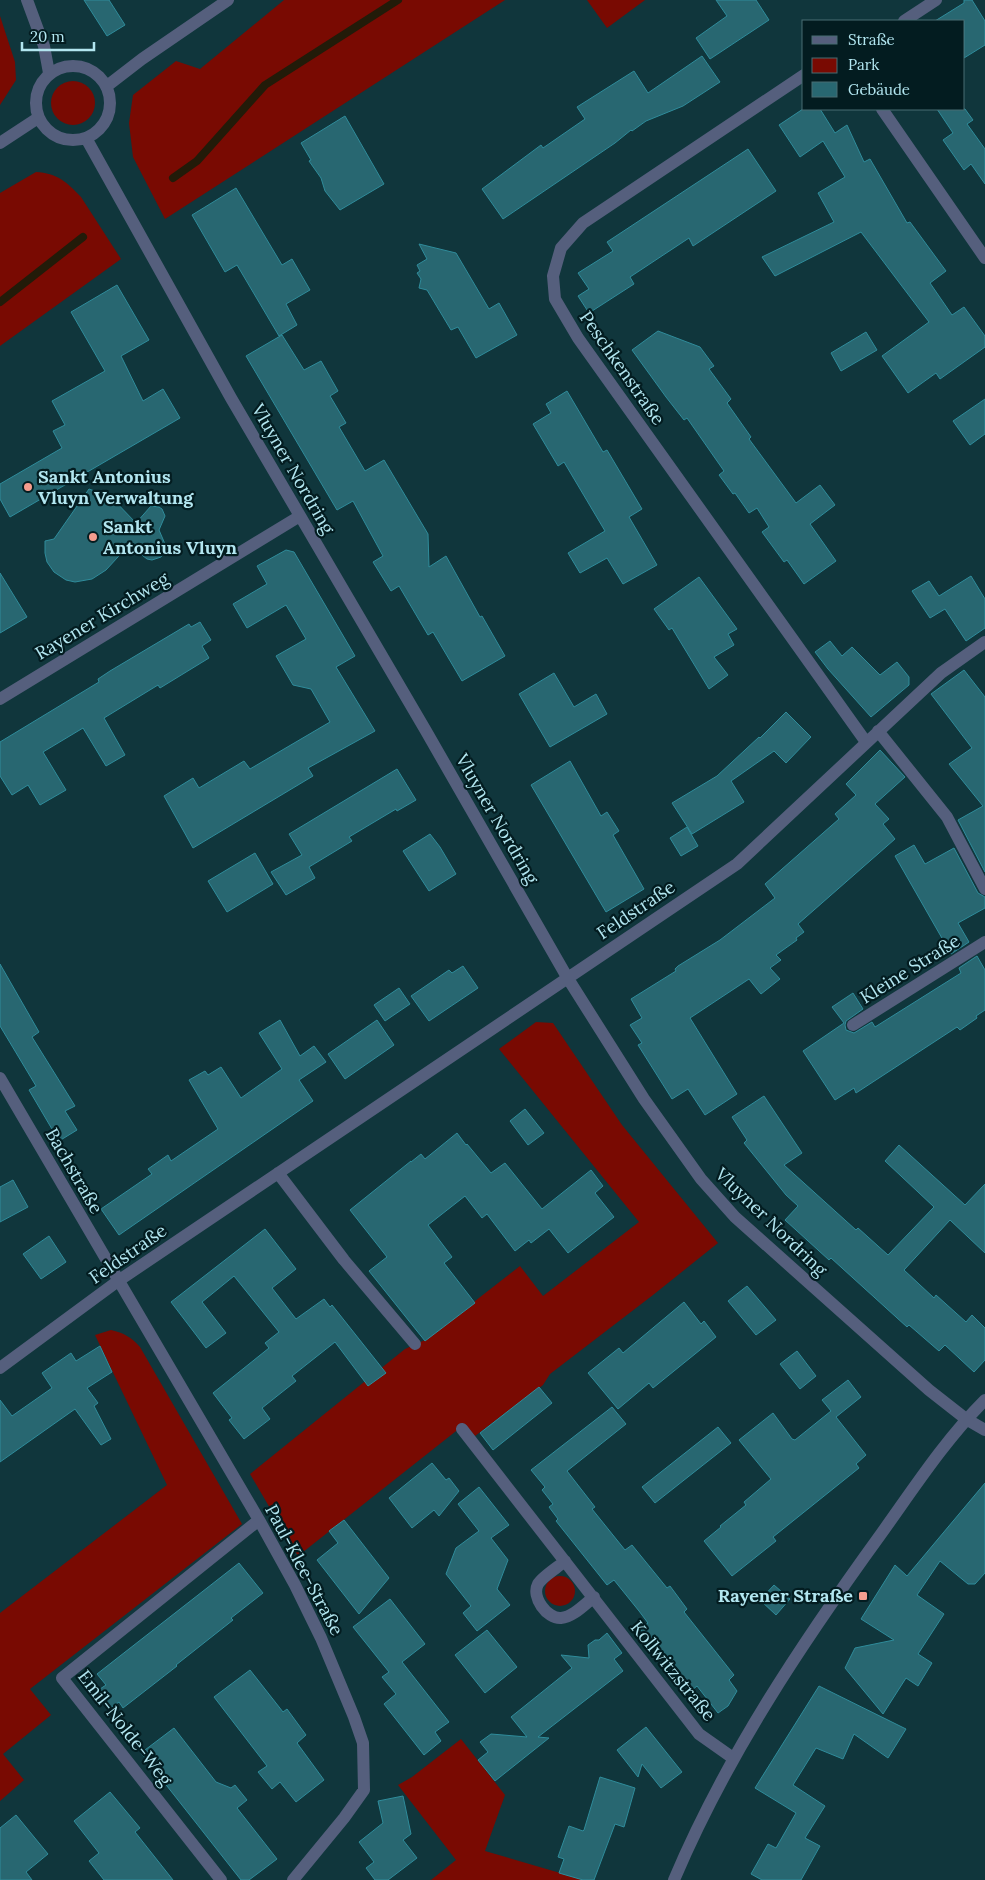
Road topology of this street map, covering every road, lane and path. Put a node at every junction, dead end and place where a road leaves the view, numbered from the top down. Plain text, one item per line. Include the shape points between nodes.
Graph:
1 (27, 0) edge
2 (228, 0) edge
3 (936, 0) edge
4 (906, 20) edge
5 (49, 73) junction
6 (802, 76) edge
7 (107, 86) junction
8 (883, 110) edge
9 (38, 118) junction
10 (86, 138) junction
11 (0, 143) edge
12 (985, 258) edge
13 (300, 516) junction
14 (985, 642) edge
15 (0, 699) edge
16 (878, 731) junction
17 (866, 742) junction
18 (985, 888) edge
19 (985, 942) edge
20 (567, 977) junction
21 (853, 1025) dead end
22 (0, 1078) edge
23 (278, 1173) junction
24 (118, 1282) junction
25 (415, 1344) dead end
26 (0, 1368) edge
27 (985, 1400) edge
28 (966, 1419) junction
29 (462, 1429) dead end
30 (985, 1430) edge
31 (259, 1520) junction
32 (565, 1561) junction
33 (594, 1598) junction
34 (733, 1758) junction
35 (222, 1880) edge
36 (293, 1880) edge
37 (674, 1880) edge

1 - 5 street via 44,46
2 - 7 street
3 - 4 street
5 - 7 street via 71,64 82,66 97,74
5 - 9 street via 39,86 35,99
6 - 17 street, Peschkenstraße via 583,223 561,248 553,276 555,300 578,338
7 - 10 street via 111,103 107,119 98,131
8 - 12 street
9 - 10 street via 47,130 64,139
9 - 11 street
10 - 13 street, Vluyner Nordring
13 - 15 street, Rayener Kirchweg
13 - 20 street, Vluyner Nordring
14 - 16 street, Feldstraße via 941,673
16 - 17 street, Feldstraße
16 - 18 street via 947,817
17 - 20 street, Feldstraße via 737,864
19 - 21 street, Kleine Straße
20 - 23 street, Feldstraße
20 - 28 street, Vluyner Nordring via 644,1099 701,1179 726,1207 881,1348
22 - 24 street, Bachstraße
23 - 24 street, Feldstraße
23 - 25 street via 344,1260
24 - 26 street, Feldstraße
24 - 31 street, Paul-Klee-Straße
27 - 28 street
28 - 30 street, Vluyner Nordring
28 - 34 street via 828,1608
29 - 32 street, Kollwitzstraße
31 - 35 street, Emil-Nolde-Weg via 62,1678
31 - 36 street, Paul-Klee-Straße via 322,1638 363,1743 364,1790
32 - 33 street, Kollwitzstraße
32 - 33 street via 538,1583 537,1597 542,1607 558,1618 568,1616
33 - 34 street, Kollwitzstraße via 698,1734
34 - 37 street

